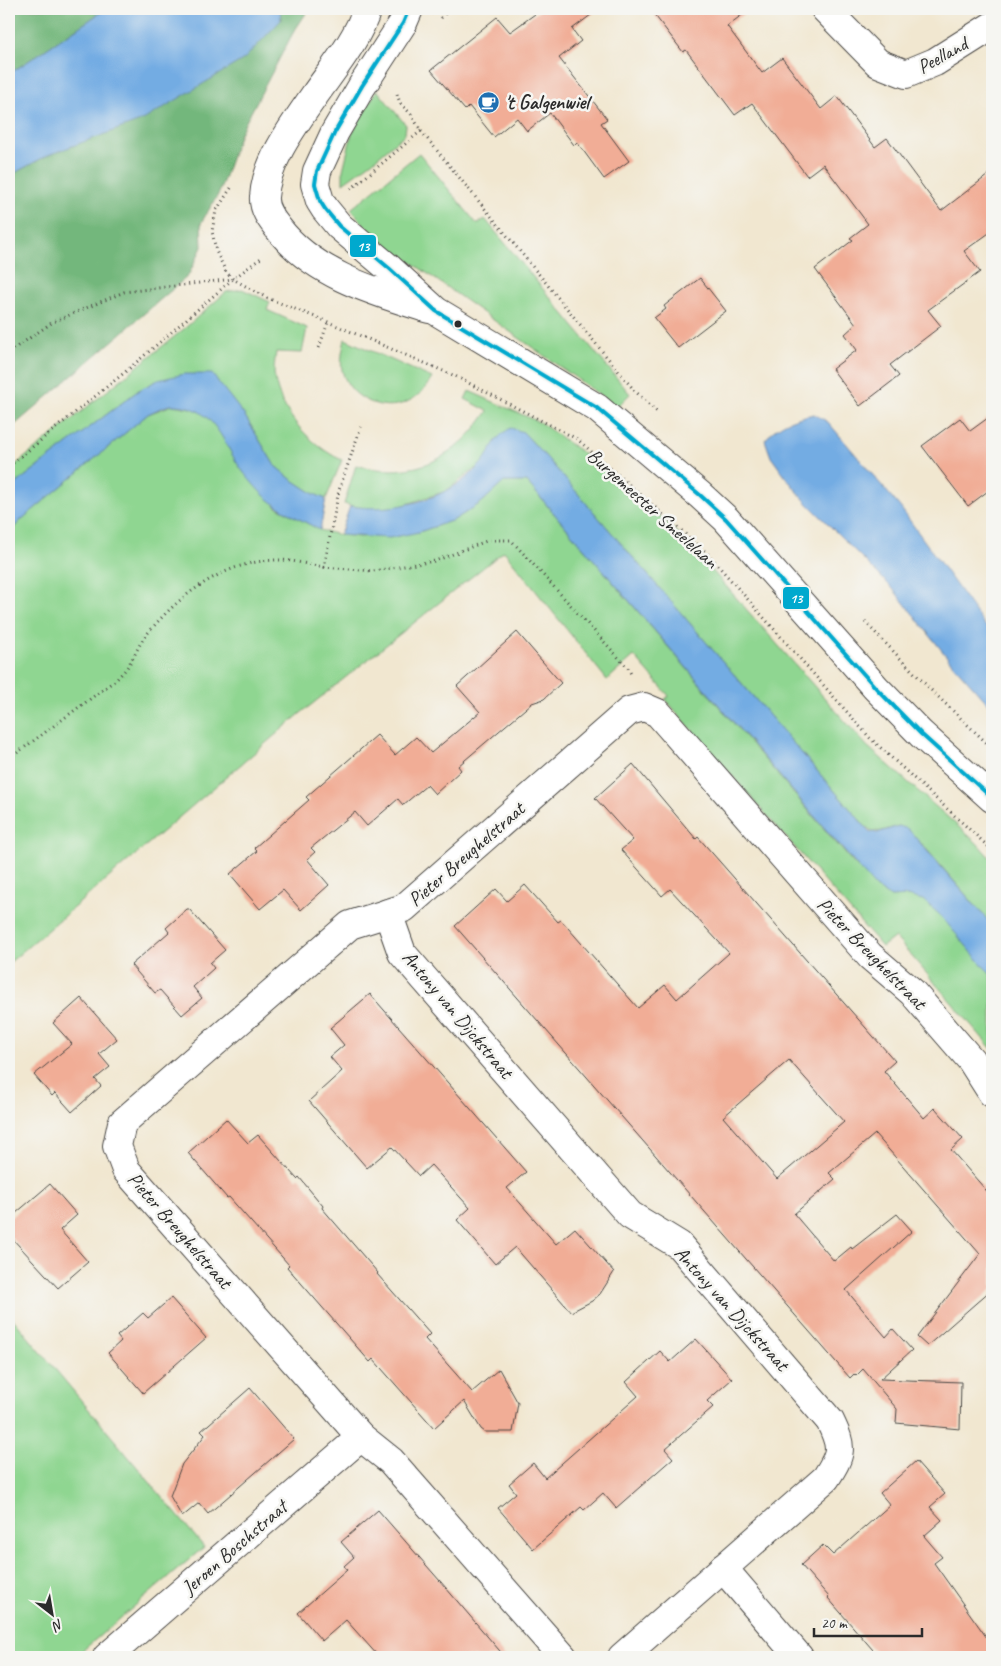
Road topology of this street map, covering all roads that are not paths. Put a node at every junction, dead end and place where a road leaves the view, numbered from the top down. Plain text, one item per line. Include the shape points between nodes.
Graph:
1 (367, 9) edge
2 (410, 9) edge
3 (824, 9) edge
4 (992, 26) edge
5 (436, 311) junction
6 (992, 798) edge
7 (388, 913) junction
8 (992, 1093) edge
9 (361, 1437) junction
10 (723, 1568) junction
11 (107, 1657) edge
12 (563, 1657) edge
13 (622, 1657) edge
14 (799, 1657) edge

1 - 5 street, Burgemeester Smeelelaan via 360,26 274,160 264,200 270,218 286,239 330,272 354,284
2 - 5 street, Burgemeester Smeelelaan via 334,132 316,171 315,184 320,201 339,226
3 - 4 street, Peelland via 878,63 906,74 935,62
5 - 6 street, Burgemeester Smeelelaan via 597,408 700,495 726,519 920,734
7 - 8 street, Pieter Breughelstraat via 404,908 629,711 644,707 658,712 870,956 912,992 971,1060
7 - 9 street, Pieter Breughelstraat via 350,925 122,1123 117,1146 126,1170
7 - 10 street, Antony van Dijckstraat via 402,953 630,1215 679,1245 830,1420 839,1439 839,1458 826,1478
9 - 11 street, Jeroen Boschstraat
9 - 12 street via 391,1461
10 - 13 street, Antony van Dijckstraat
10 - 14 street

